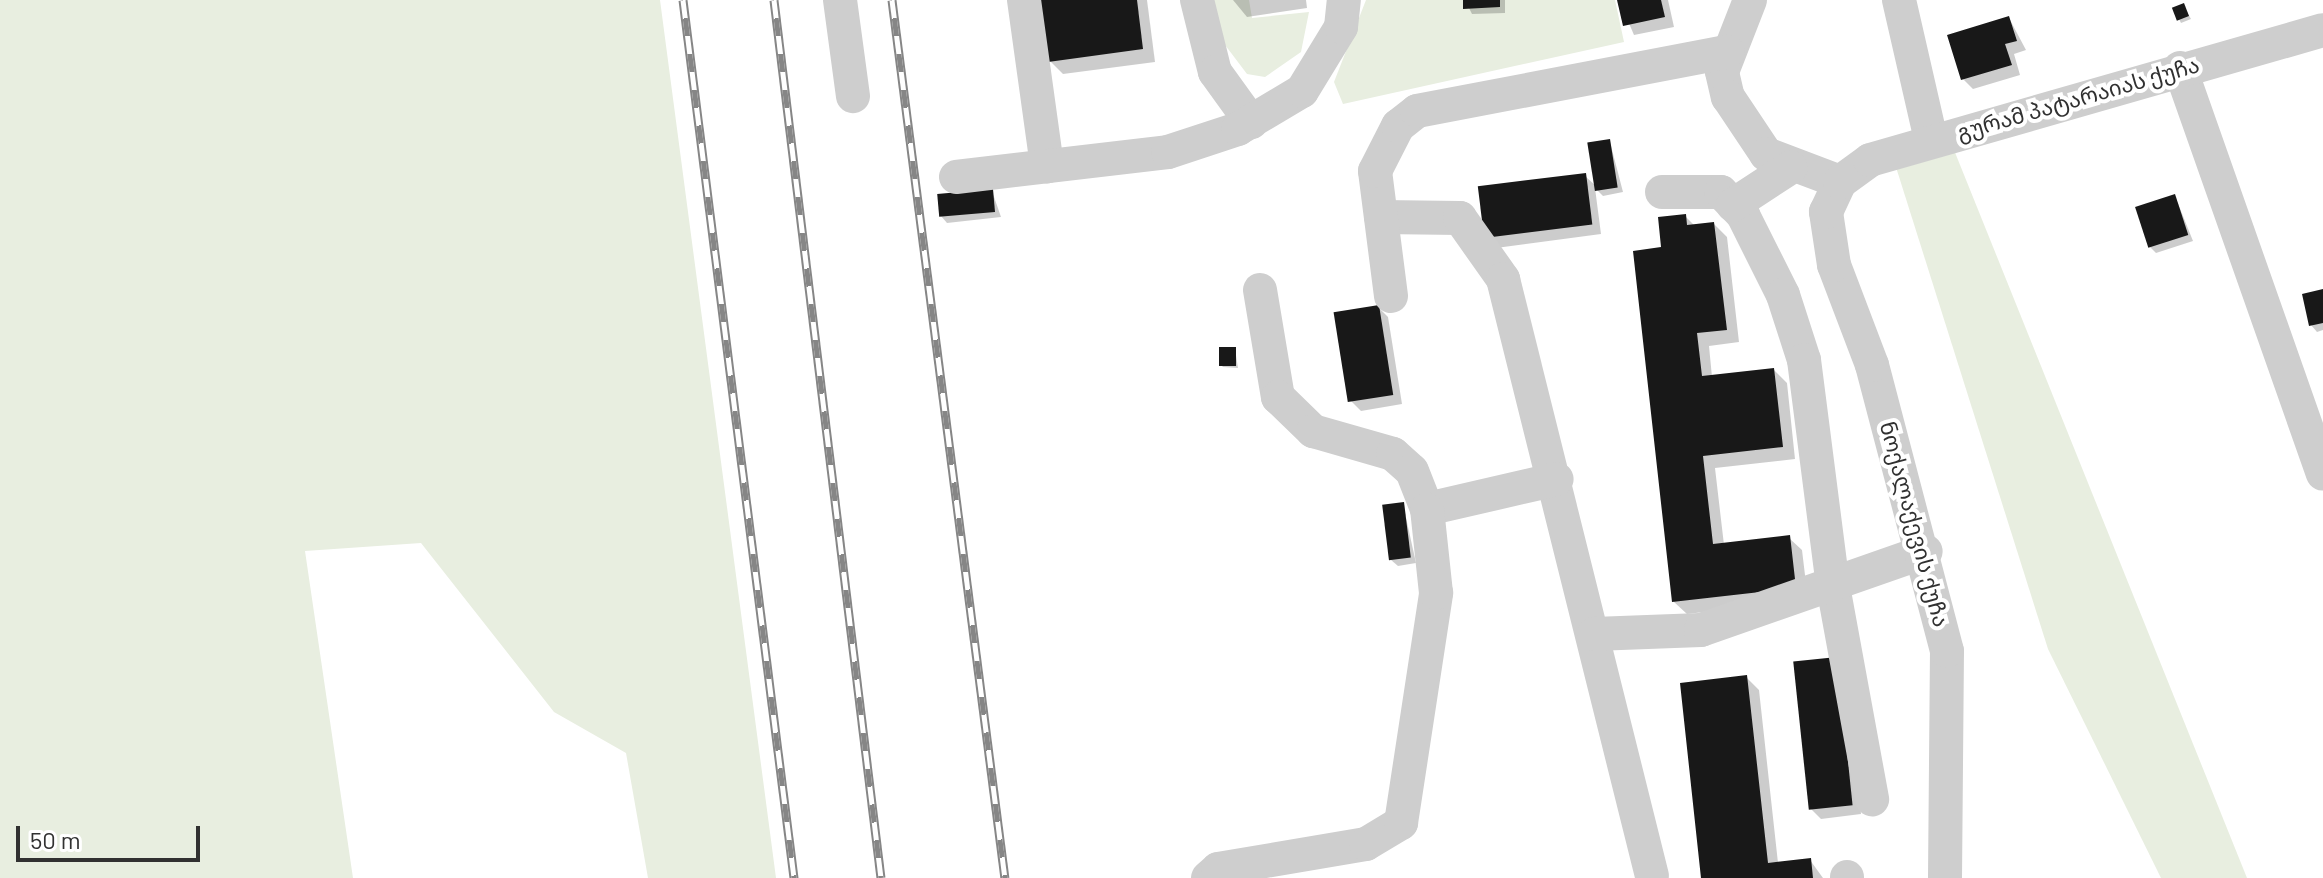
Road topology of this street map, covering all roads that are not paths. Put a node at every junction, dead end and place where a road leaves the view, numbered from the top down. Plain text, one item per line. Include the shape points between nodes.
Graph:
1 (840, 0) edge
2 (1024, 0) edge
3 (1197, 0) edge
4 (1344, 0) edge
5 (1750, 0) edge
6 (1899, 0) edge
7 (2323, 30) edge
8 (1727, 52) junction
9 (2180, 68) junction
10 (853, 96) dead end
11 (1251, 122) junction
12 (1931, 140) junction
13 (1047, 166) junction
14 (1791, 167) junction
15 (956, 177) dead end
16 (1840, 182) junction
17 (1662, 192) dead end
18 (1733, 205) junction
19 (1381, 217) junction
20 (1260, 290) dead end
21 (1391, 296) dead end
22 (2323, 474) edge
23 (1557, 479) junction
24 (1427, 509) junction
25 (1926, 551) junction
26 (1833, 586) junction
27 (1594, 634) junction
28 (1872, 799) dead end
29 (1652, 876) edge
30 (1208, 878) edge
31 (1945, 878) edge

1 - 10 street
2 - 13 street
3 - 11 street via 1215,72
4 - 11 street via 1323,63 1302,91
5 - 8 street
6 - 12 street
7 - 9 street, გურამ პატარაიას ქუჩა
8 - 14 street via 1728,97 1766,154
8 - 19 street via 1417,111 1379,154
9 - 12 street, გურამ პატარაიას ქუჩა
9 - 22 street
11 - 13 street via 1168,152
12 - 16 street, გურამ პატარაიას ქუჩა via 1870,160
13 - 15 street
14 - 16 street
14 - 18 street
16 - 25 street, ნოქალაქევის ქუჩა via 1826,212 1834,265
17 - 18 street via 1721,192
18 - 26 street via 1769,261 1804,360
19 - 21 street
19 - 23 street via 1460,218 1488,253 1517,314
20 - 24 street via 1278,397 1313,431 1393,454 1412,471
23 - 24 street
23 - 27 street
24 - 30 street via 1436,593 1401,823 1366,844 1218,869
25 - 26 street
25 - 31 street, ნოქალაქევის ქუჩა via 1947,651
26 - 27 street via 1701,630
26 - 28 street
27 - 29 street

